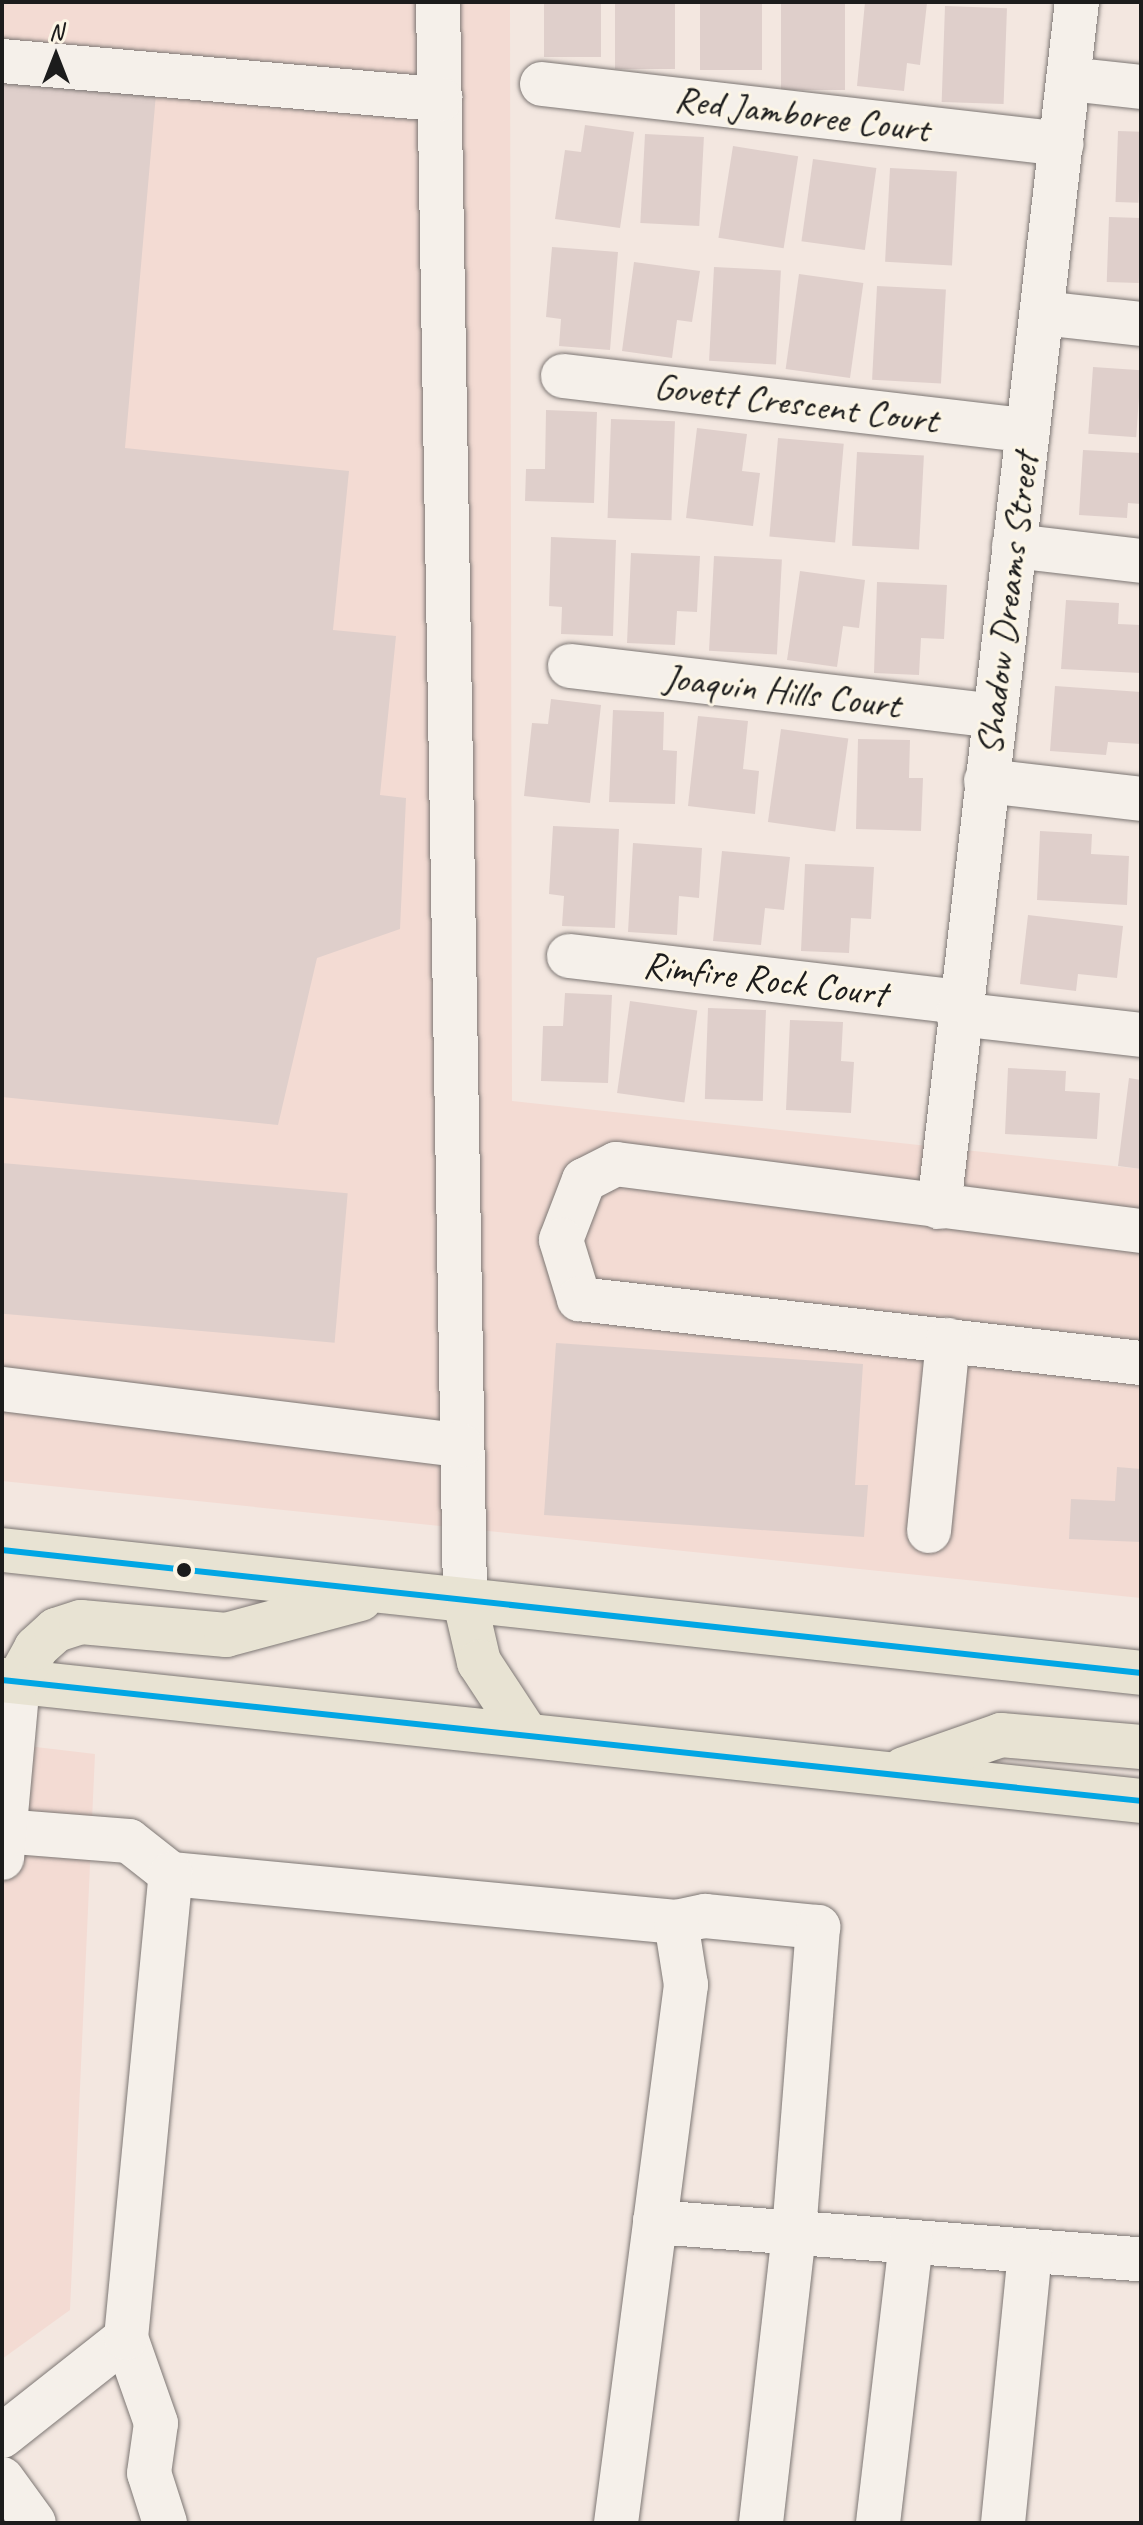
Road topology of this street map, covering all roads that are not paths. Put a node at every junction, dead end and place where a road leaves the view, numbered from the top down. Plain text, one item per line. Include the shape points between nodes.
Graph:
1 (438, 2) edge
2 (1077, 2) edge
3 (2, 61) edge
4 (1069, 79) junction
5 (542, 84) dead end
6 (1141, 87) edge
7 (440, 99) junction
8 (1062, 144) junction
9 (1042, 313) junction
10 (1141, 324) edge
11 (563, 376) dead end
12 (1028, 431) junction
13 (1014, 546) junction
14 (1141, 561) edge
15 (570, 666) dead end
16 (994, 716) junction
17 (986, 781) junction
18 (1141, 799) edge
19 (569, 956) dead end
20 (959, 1008) junction
21 (1141, 1035) edge
22 (939, 1207) junction
23 (1141, 1231) edge
24 (948, 1340) junction
25 (1141, 1363) edge
26 (2, 1389) edge
27 (461, 1445) junction
28 (929, 1531) dead end
29 (2, 1550) edge
30 (385, 1593) junction
31 (465, 1602) junction
32 (1141, 1673) edge
33 (10, 1681) edge
34 (525, 1732) junction
35 (1141, 1747) edge
36 (895, 1772) junction
37 (1141, 1801) edge
38 (3, 1841) edge
39 (171, 1874) junction
40 (676, 1922) junction
41 (655, 2222) junction
42 (794, 2233) junction
43 (911, 2242) junction
44 (1030, 2251) junction
45 (1141, 2259) edge
46 (126, 2338) junction
47 (2, 2436) edge
48 (165, 2523) edge
49 (616, 2523) edge
50 (761, 2523) edge
51 (878, 2523) edge
52 (1003, 2523) edge

1 - 7 street
2 - 4 street, Shadow Dreams Street
3 - 7 street
4 - 6 street
4 - 8 street, Shadow Dreams Street
5 - 8 street, Red Jamboree Court
7 - 27 street
8 - 9 street, Shadow Dreams Street
9 - 10 street
9 - 12 street, Shadow Dreams Street
11 - 12 street, Govett Crescent Court
12 - 13 street, Shadow Dreams Street
13 - 14 street
13 - 16 street, Shadow Dreams Street
15 - 16 street, Joaquin Hills Court
16 - 17 street, Shadow Dreams Street
17 - 18 street
17 - 20 street, Shadow Dreams Street
19 - 20 street, Rimfire Rock Court
20 - 21 street, Rimfire Rock Court
20 - 22 street, Shadow Dreams Street
22 - 23 street
22 - 24 street via 616,1164 584,1180 561,1240 579,1299
24 - 25 street
24 - 28 street
26 - 27 street
27 - 31 street
29 - 30 main road
30 - 31 main road
30 - 33 main road via 226,1635 81,1622 56,1630
31 - 32 main road
31 - 34 main road via 479,1662
33 - 34 main road
33 - 38 street
34 - 36 main road
35 - 36 main road via 1001,1735
36 - 37 main road
38 - 39 street via 129,1841
39 - 40 street
39 - 46 street
40 - 41 street via 686,1985
40 - 42 street via 705,1916 818,1927
41 - 42 street
41 - 49 street
42 - 43 street
42 - 50 street
43 - 44 street
43 - 51 street
44 - 45 street
44 - 52 street
46 - 47 street
46 - 48 street via 156,2423 149,2473

